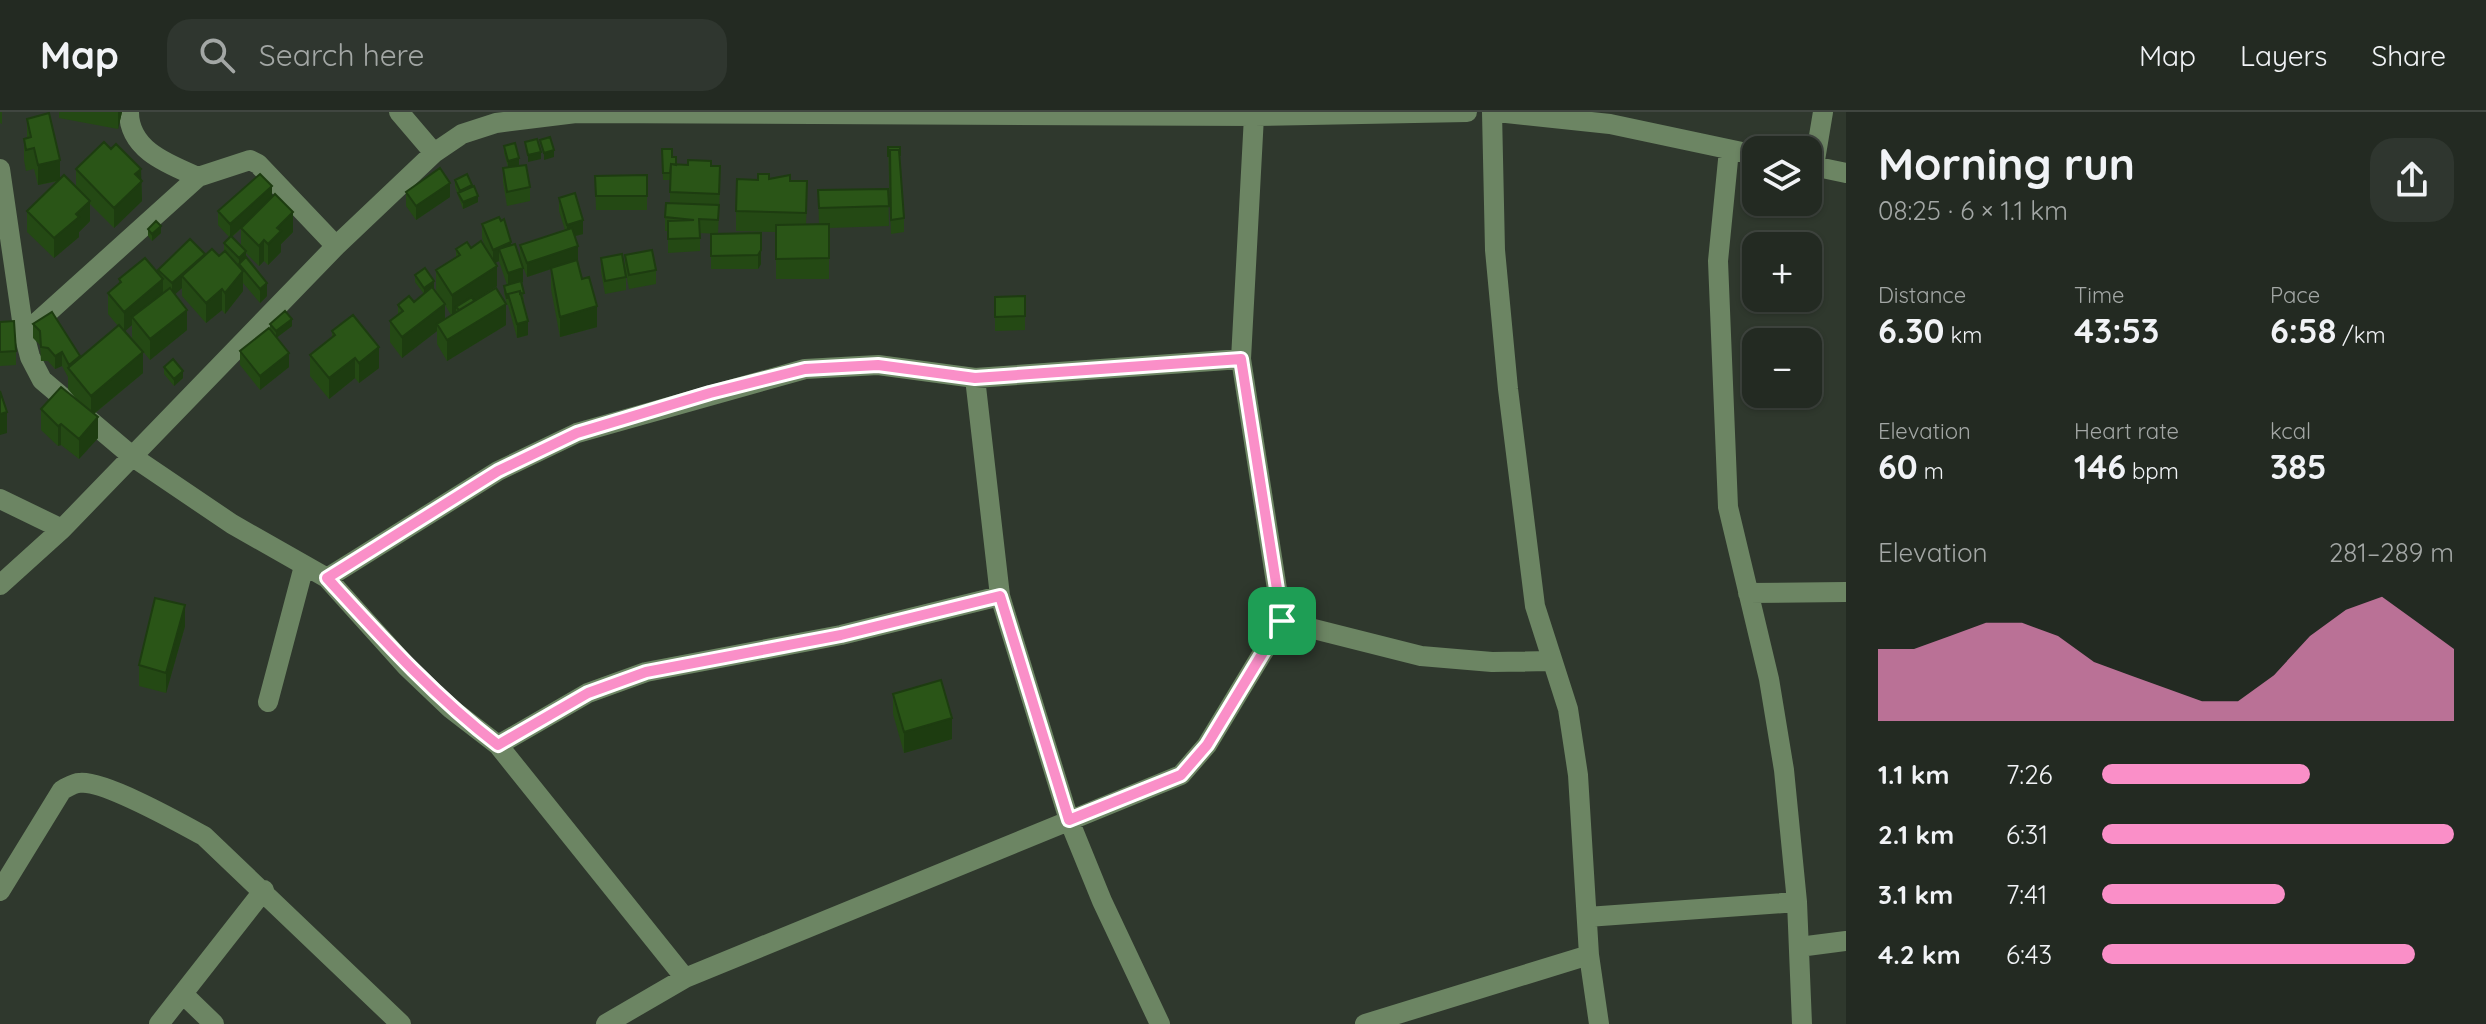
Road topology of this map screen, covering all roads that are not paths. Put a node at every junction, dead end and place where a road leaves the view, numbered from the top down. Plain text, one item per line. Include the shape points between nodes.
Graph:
1 (129, 112) edge
2 (399, 112) edge
3 (737, 112) edge
4 (1467, 112) edge
5 (1494, 112) edge
6 (1823, 112) edge
7 (576, 113) edge
8 (904, 113) edge
9 (1086, 114) edge
10 (1254, 116) junction
11 (1818, 136) edge
12 (1729, 150) junction
13 (1742, 152) edge
14 (434, 153) junction
15 (1822, 168) edge
16 (0, 169) edge
17 (1846, 173) edge
18 (198, 177) junction
19 (336, 246) junction
20 (24, 334) junction
21 (1241, 359) junction
22 (975, 378) junction
23 (133, 457) junction
24 (0, 499) edge
25 (62, 529) junction
26 (304, 566) junction
27 (327, 578) junction
28 (0, 585) edge
29 (1846, 592) edge
30 (1748, 593) junction
31 (1000, 596) junction
32 (1282, 621) junction
33 (1551, 661) junction
34 (268, 702) dead end
35 (498, 745) junction
36 (1069, 820) junction
37 (264, 890) junction
38 (0, 891) edge
39 (1797, 902) junction
40 (1587, 917) junction
41 (1846, 941) edge
42 (1799, 947) junction
43 (1589, 955) junction
44 (685, 978) junction
45 (183, 994) junction
46 (159, 1024) edge
47 (214, 1024) edge
48 (401, 1024) edge
49 (606, 1024) edge
50 (1160, 1024) edge
51 (1365, 1024) edge
52 (1599, 1024) edge
53 (1802, 1024) edge

1 - 18 street via 129,127 138,143
2 - 14 street
3 - 7 street
3 - 8 street
4 - 10 street
5 - 12 street via 1610,124
5 - 33 street via 1495,250 1508,389 1535,606
6 - 11 street
7 - 14 street via 496,123 462,134
8 - 9 street
9 - 10 street
10 - 21 street
12 - 13 street
12 - 30 street via 1718,261 1721,373 1728,507
14 - 19 street
15 - 17 street
16 - 20 street
18 - 19 street via 250,160
18 - 20 street
19 - 23 street
20 - 23 street via 42,380
21 - 22 street
21 - 32 street
22 - 27 street via 878,365 805,369 641,413 577,433 498,471
22 - 31 street
23 - 25 street
23 - 26 street
24 - 25 street
25 - 28 street
26 - 27 street
26 - 34 street
27 - 35 street via 407,667
29 - 30 street
30 - 39 street via 1784,770
31 - 35 street via 841,635 646,672 588,693
31 - 36 street
32 - 33 street via 1421,656
32 - 36 street via 1207,745 1181,775
33 - 40 street via 1568,709 1576,762
35 - 44 street
36 - 44 street
36 - 50 street
37 - 38 street via 204,836 166,815 78,782 62,790
37 - 45 street
37 - 48 street
39 - 40 street
39 - 42 street
40 - 43 street
41 - 42 street
42 - 53 street
43 - 51 street
43 - 52 street
44 - 49 street
45 - 46 street
45 - 47 street

